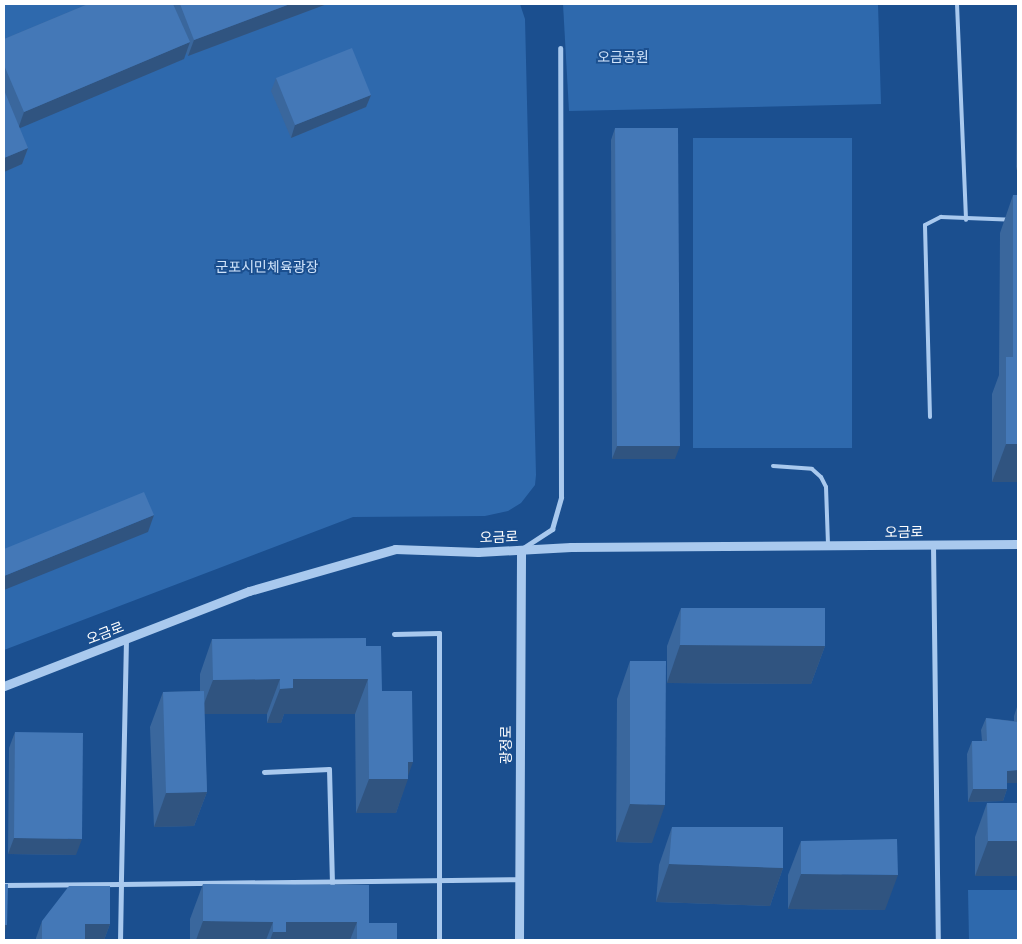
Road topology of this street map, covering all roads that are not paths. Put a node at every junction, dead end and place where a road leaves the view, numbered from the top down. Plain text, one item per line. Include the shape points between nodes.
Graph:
1 (957, 4) edge
2 (560, 48) dead end
3 (966, 220) junction
4 (1018, 220) edge
5 (930, 417) dead end
6 (773, 466) dead end
7 (1018, 544) edge
8 (933, 545) junction
9 (828, 546) junction
10 (521, 550) junction
11 (394, 634) dead end
12 (126, 639) junction
13 (4, 686) edge
14 (264, 772) dead end
15 (519, 879) junction
16 (439, 882) junction
17 (332, 883) junction
18 (121, 884) junction
19 (4, 885) edge
20 (120, 940) edge
21 (439, 940) edge
22 (519, 940) edge
23 (938, 940) edge

1 - 3 lane
2 - 10 street via 561,497 552,529
3 - 4 lane
3 - 5 lane via 941,217 925,224
6 - 9 lane via 812,470 821,477 826,487
7 - 8 street, 오금로
8 - 9 street, 오금로
8 - 23 street
9 - 10 street, 오금로
10 - 12 street, 오금로 via 395,549 250,591
10 - 15 street, 광정로
11 - 16 street via 439,633
12 - 13 street, 오금로
12 - 18 street
14 - 17 street via 329,769
15 - 16 street
15 - 22 street, 광정로
16 - 17 street
16 - 21 street
17 - 18 street
18 - 19 street
18 - 20 street

